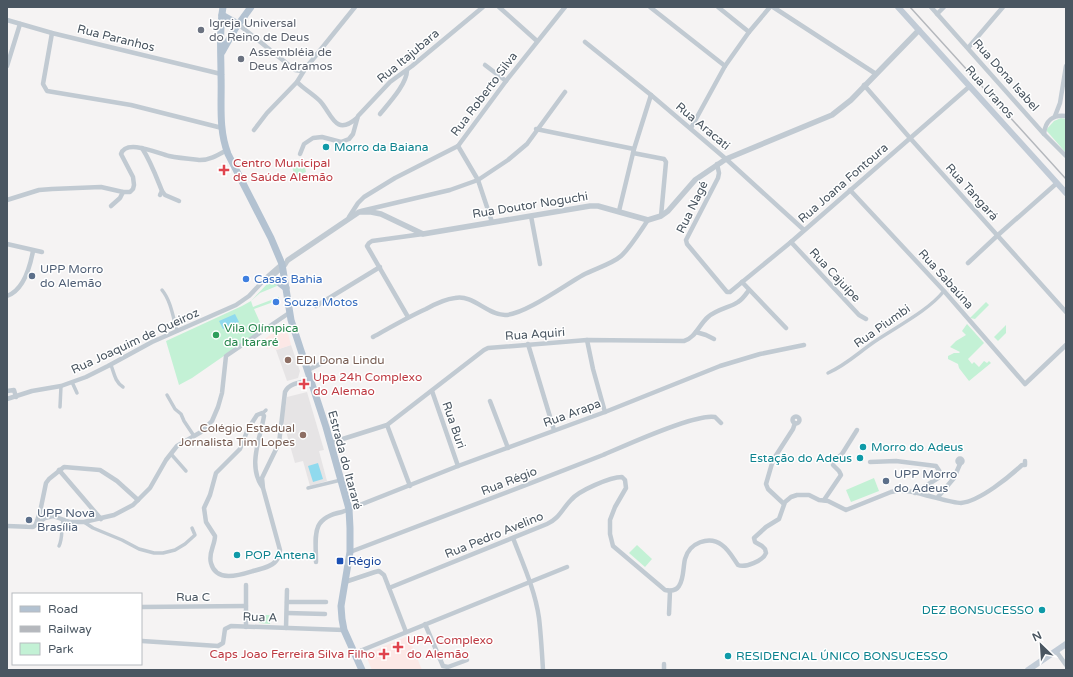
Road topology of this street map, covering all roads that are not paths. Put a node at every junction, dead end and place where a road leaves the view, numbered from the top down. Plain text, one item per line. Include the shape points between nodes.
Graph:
1 (251, 7) edge
2 (355, 7) edge
3 (482, 7) edge
4 (499, 7) edge
5 (565, 7) edge
6 (650, 7) edge
7 (718, 7) edge
8 (771, 7) edge
9 (898, 7) edge
10 (931, 7) edge
11 (944, 7) edge
12 (1003, 7) edge
13 (222, 9) edge
14 (937, 14) junction
15 (7, 20) edge
16 (20, 24) junction
17 (238, 24) junction
18 (919, 30) junction
19 (749, 32) junction
20 (52, 33) junction
21 (537, 41) junction
22 (585, 42) dead end
23 (968, 48) junction
24 (220, 54) junction
25 (485, 65) dead end
26 (7, 66) edge
27 (725, 66) junction
28 (1066, 66) edge
29 (305, 69) junction
30 (406, 70) junction
31 (221, 74) junction
32 (876, 74) junction
33 (506, 81) junction
34 (297, 82) junction
35 (864, 85) junction
36 (970, 86) junction
37 (565, 92) dead end
38 (651, 95) junction
39 (380, 114) dead end
40 (1055, 116) junction
41 (1066, 116) edge
42 (357, 118) junction
43 (1047, 122) junction
44 (1035, 124) junction
45 (222, 128) junction
46 (691, 128) junction
47 (536, 129) junction
48 (254, 130) dead end
49 (1044, 134) junction
50 (910, 138) junction
51 (458, 146) junction
52 (142, 148) junction
53 (227, 150) junction
54 (634, 151) junction
55 (300, 154) dead end
56 (1066, 156) edge
57 (726, 159) junction
58 (717, 164) junction
59 (478, 180) junction
60 (1057, 183) junction
61 (850, 190) junction
62 (123, 192) junction
63 (1066, 193) edge
64 (7, 200) edge
65 (179, 201) dead end
66 (111, 206) dead end
67 (619, 211) junction
68 (359, 212) junction
69 (531, 216) junction
70 (661, 216) junction
71 (349, 217) junction
72 (648, 220) junction
73 (492, 222) junction
74 (804, 230) junction
75 (423, 234) junction
76 (998, 235) junction
77 (791, 242) junction
78 (7, 244) edge
79 (33, 251) junction
80 (42, 252) dead end
81 (968, 263) dead end
82 (284, 264) junction
83 (540, 264) dead end
84 (380, 267) junction
85 (266, 281) junction
86 (742, 282) junction
87 (286, 288) junction
88 (162, 290) dead end
89 (749, 290) junction
90 (944, 291) junction
91 (727, 292) joint
92 (7, 296) edge
93 (316, 306) dead end
94 (1066, 312) edge
95 (289, 313) junction
96 (408, 317) junction
97 (866, 319) dead end
98 (786, 328) dead end
99 (177, 331) junction
100 (696, 332) junction
101 (373, 337) dead end
102 (714, 339) dead end
103 (587, 340) junction
104 (528, 344) junction
105 (804, 345) dead end
106 (1066, 345) edge
107 (326, 361) dead end
108 (110, 365) junction
109 (308, 370) junction
110 (828, 373) dead end
111 (311, 380) junction
112 (72, 382) junction
113 (60, 386) junction
114 (123, 387) dead end
115 (7, 391) edge
116 (432, 391) junction
117 (77, 393) dead end
118 (167, 395) dead end
119 (16, 397) junction
120 (7, 399) edge
121 (490, 401) dead end
122 (60, 407) dead end
123 (605, 412) junction
124 (721, 423) dead end
125 (795, 423) dead end
126 (387, 424) junction
127 (554, 430) junction
128 (857, 430) dead end
129 (194, 436) junction
130 (330, 443) junction
131 (508, 448) junction
132 (171, 454) junction
133 (870, 462) dead end
134 (960, 464) dead end
135 (1022, 465) dead end
136 (458, 466) junction
137 (59, 470) junction
138 (186, 472) dead end
139 (341, 480) junction
140 (410, 486) junction
141 (263, 488) junction
142 (308, 488) dead end
143 (915, 493) junction
144 (938, 497) junction
145 (138, 500) junction
146 (824, 500) junction
147 (784, 504) junction
148 (349, 509) junction
149 (101, 519) junction
150 (63, 520) junction
151 (84, 522) junction
152 (7, 526) edge
153 (34, 527) junction
154 (192, 528) dead end
155 (513, 538) junction
156 (59, 546) dead end
157 (350, 552) junction
158 (316, 562) dead end
159 (567, 567) dead end
160 (345, 582) junction
161 (530, 582) junction
162 (246, 585) dead end
163 (389, 588) junction
164 (287, 590) dead end
165 (670, 591) junction
166 (287, 602) junction
167 (326, 602) dead end
168 (246, 606) junction
169 (142, 607) edge
170 (287, 613) junction
171 (325, 614) dead end
172 (669, 614) dead end
173 (425, 624) junction
174 (246, 627) junction
175 (286, 628) junction
176 (344, 630) junction
177 (406, 632) junction
178 (142, 641) edge
179 (1066, 644) edge
180 (1056, 651) junction
181 (355, 653) junction
182 (467, 660) dead end
183 (664, 664) dead end
184 (1066, 665) edge
185 (362, 670) edge
186 (543, 670) edge
187 (664, 670) edge
188 (1028, 670) edge

1 - 17 main road
2 - 29 street
3 - 30 street, Rua Itajubara
4 - 21 street
5 - 21 street, Rua Roberto Silva
6 - 27 street
7 - 19 street
8 - 19 street
8 - 32 street
9 - 18 main road, Rua Uranos
10 - 14 street, Rua Dona Isabel
11 - 14 street
12 - 23 street
13 - 17 main road
13 - 24 main road, Estrada do Itararé
14 - 23 street, Rua Dona Isabel
15 - 16 street, Rua Paranhos
16 - 20 street, Rua Paranhos
16 - 26 street
17 - 24 main road
17 - 29 street via 295,70
18 - 32 street
18 - 36 main road, Rua Uranos
19 - 27 street
20 - 31 street, Rua Paranhos
20 - 45 street via 43,84 47,91 131,105
21 - 33 street, Rua Roberto Silva
22 - 38 street, Rua Aracati
23 - 44 street, Rua Dona Isabel
24 - 31 main road, Estrada do Itararé
25 - 33 street
27 - 46 street
28 - 40 street via 1060,103
29 - 34 street
30 - 39 street via 405,80
30 - 42 street, Rua Itajubara via 390,82
31 - 45 main road, Estrada do Itararé
32 - 35 street
33 - 51 street, Rua Roberto Silva
34 - 42 street via 320,102 336,123 345,125
34 - 48 street
35 - 50 street, Rua Tangará
35 - 57 street via 832,115
36 - 50 street, Rua Joana Fontoura
36 - 60 main road, Rua Uranos
37 - 47 street
38 - 46 street, Rua Aracati
38 - 54 street
40 - 41 street
40 - 43 street
42 - 55 street, Rua Itajubara via 349,139 341,142 322,137 313,138 304,144
43 - 44 street
43 - 49 street
44 - 49 street, Rua Dona Isabel
45 - 53 main road, Estrada do Itararé
46 - 57 street, Rua Aracati
47 - 54 street
47 - 59 street via 527,144
49 - 56 street, Rua Dona Isabel
50 - 61 street, Rua Joana Fontoura
50 - 76 street, Rua Tangará
51 - 59 street
51 - 71 street, Rua Roberto Silva via 364,197
52 - 53 street via 169,156 200,160
52 - 62 street via 122,150 122,156 134,181 133,190
52 - 65 street via 152,165 161,193
53 - 82 main road, Estrada do Itararé
54 - 67 street
54 - 70 street via 664,159 666,162
57 - 58 street
57 - 74 street, Rua Aracati
58 - 70 street via 695,180
58 - 91 street, Rua Nagé via 718,178 686,240
59 - 68 street via 450,190
59 - 73 street
60 - 63 main road, Rua Uranos
60 - 76 street
61 - 74 street, Rua Joana Fontoura
61 - 90 street, Rua Sabaúna
62 - 64 street via 100,187 52,189 35,191
62 - 66 street
67 - 69 street, Rua Doutor Noguchi via 594,206
67 - 72 street, Rua Doutor Noguchi
68 - 71 street
68 - 75 street via 381,214
69 - 73 street, Rua Doutor Noguchi
69 - 83 street
70 - 72 street
71 - 82 street
72 - 96 street via 618,258 519,312 499,314 456,297
73 - 75 street, Rua Doutor Noguchi
74 - 77 street, Rua Joana Fontoura
75 - 84 street via 369,243 367,246
76 - 81 street
76 - 94 street, Rua Tangará
77 - 86 street, Rua Joana Fontoura
77 - 97 street, Rua Cajuípe via 859,315
78 - 79 street
79 - 80 street
79 - 92 street via 22,284
82 - 85 street, Rua Joaquim de Queiroz
82 - 87 main road, Estrada do Itararé
84 - 93 street
84 - 96 street
85 - 87 main road via 277,281
85 - 99 street, Rua Joaquim de Queiroz via 243,301
86 - 89 street
86 - 91 street, Rua Joana Fontoura
87 - 95 main road, Estrada do Itararé
88 - 99 street via 171,307
89 - 98 street
89 - 100 street, Rua Aquiri via 737,302 709,316
90 - 106 street, Rua Sabaúna via 1025,384
90 - 110 street, Rua Piumbi via 916,315
95 - 109 main road, Estrada do Itararé
95 - 129 street via 226,356 218,407 209,425
96 - 101 street
99 - 108 street, Rua Joaquim de Queiroz via 139,348
100 - 102 street
100 - 103 street, Rua Aquiri via 688,340 679,342
103 - 104 street, Rua Aquiri
103 - 123 street
104 - 116 street, Rua Aquiri via 484,350
104 - 127 street
105 - 123 street, Rua Arapa via 727,364
107 - 109 street
108 - 112 street, Rua Joaquim de Queiroz
108 - 114 street via 115,378
109 - 111 main road, Estrada do Itararé
111 - 130 main road, Estrada do Itararé
111 - 141 street via 290,385 285,392 278,443 262,478
112 - 113 street, Rua Joaquim de Queiroz
112 - 117 street
113 - 119 street, Rua Joaquim de Queiroz
113 - 122 street
115 - 119 street via 14,390
116 - 126 street, Rua Aquiri
116 - 136 street, Rua Buri
118 - 129 street
119 - 120 street, Rua Joaquim de Queiroz
121 - 131 street
123 - 127 street, Rua Arapa
124 - 157 street, Rua Régio via 715,417 706,416 675,426
125 - 147 street via 773,460 766,484
126 - 130 street, Rua Aquiri
126 - 140 street
127 - 131 street, Rua Arapa
128 - 146 street via 833,463 841,475
129 - 132 street
130 - 139 main road, Estrada do Itararé
131 - 136 street, Rua Arapa
132 - 138 street
132 - 145 street via 150,488
133 - 143 street via 896,461 936,466 940,472 938,478
134 - 144 street via 954,478
135 - 144 street via 996,486 966,501 960,503
136 - 140 street, Rua Arapa
137 - 145 street via 67,467 100,470
137 - 149 street
137 - 153 street via 46,483
139 - 142 street
139 - 148 main road, Estrada do Itararé
140 - 148 street, Rua Arapa
141 - 141 street via 280,550 278,559 271,565 242,574 218,574 210,561 215,538 206,522 204,505 210,495 217,471 240,449 257,415 265,412 254,463 256,476
143 - 144 street
143 - 146 street via 894,491 846,510
145 - 149 street via 128,508
146 - 147 street via 809,495 797,495 789,498
147 - 165 street via 779,519 754,538 755,542 765,549 763,558 740,566 718,542 708,540 699,543 691,547 687,554 680,585
148 - 157 main road, Estrada do Itararé
148 - 158 street, Rua Arapa via 327,516 318,526
149 - 151 street
150 - 151 street
150 - 153 street via 53,516
150 - 156 street
151 - 154 street via 139,549 154,553 179,548 195,535
152 - 153 street
155 - 161 street
155 - 163 street, Rua Pedro Avelino
155 - 165 street, Rua Pedro Avelino via 554,521 571,500 583,491 622,477 626,488 610,520 613,546 665,590
157 - 160 main road, Estrada do Itararé
159 - 161 street
160 - 163 street via 379,571 384,575
160 - 176 main road, Estrada do Itararé via 341,606
161 - 173 street
161 - 186 street via 539,617
162 - 168 street
163 - 177 street
164 - 166 street
165 - 172 street
166 - 167 street
166 - 170 street
168 - 169 street, Rua C
168 - 174 street
170 - 171 street
170 - 175 street
173 - 177 street
173 - 182 street via 443,666 448,667
174 - 175 street, Rua A
174 - 178 street, Rua A via 227,627 223,643 218,646
175 - 176 street, Rua A
176 - 181 main road, Estrada do Itararé
177 - 181 street
179 - 180 main road
180 - 184 street
180 - 188 main road
181 - 185 main road, Estrada do Itararé
183 - 187 street

